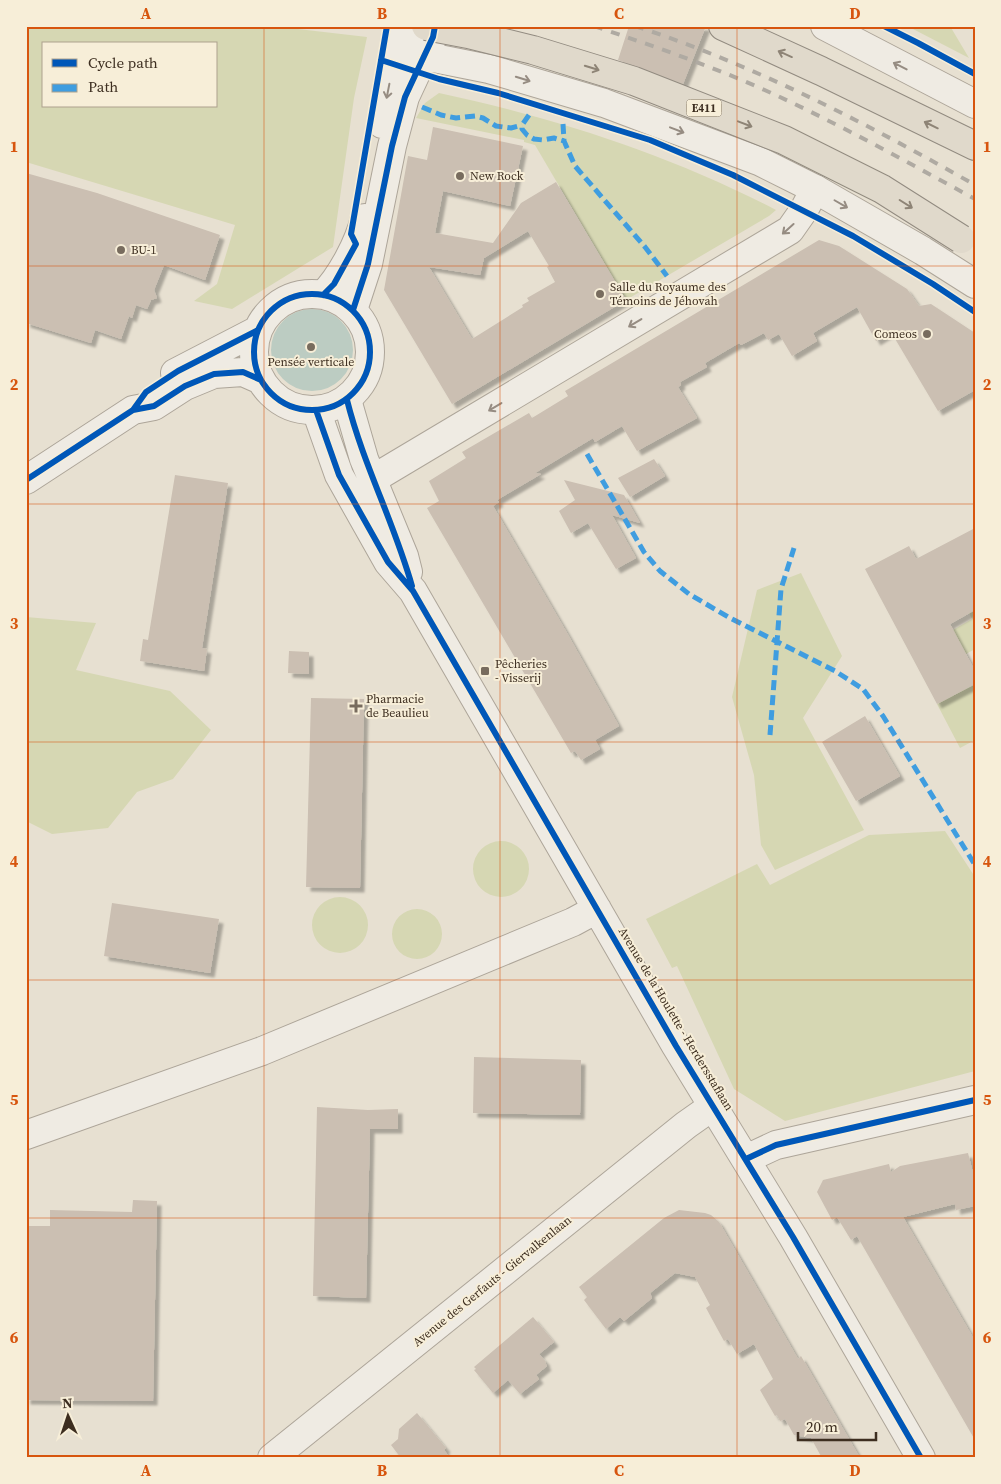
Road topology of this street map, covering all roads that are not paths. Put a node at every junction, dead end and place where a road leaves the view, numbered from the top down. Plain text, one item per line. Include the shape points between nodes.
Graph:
1 (401, 26) edge
2 (426, 26) edge
3 (435, 26) edge
4 (473, 26) edge
5 (722, 26) edge
6 (825, 26) edge
7 (424, 56) junction
8 (488, 69) junction
9 (975, 104) edge
10 (975, 146) edge
11 (815, 189) junction
12 (968, 243) edge
13 (975, 284) edge
14 (323, 295) junction
15 (353, 310) junction
16 (258, 330) junction
17 (261, 380) junction
18 (347, 400) junction
19 (133, 410) junction
20 (316, 410) junction
21 (373, 479) junction
22 (26, 480) edge
23 (413, 591) junction
24 (597, 909) junction
25 (975, 1100) edge
26 (713, 1106) junction
27 (26, 1135) edge
28 (746, 1159) junction
29 (272, 1458) edge
30 (921, 1458) edge

1 - 7 street
1 -> 14 street via 365,221 334,284
2 -> 12 highway, E411, bridge via 533,50 634,81 784,140 882,189
3 - 7 street
4 - 8 street
10 -> 5 highway via 821,70
9 -> 6 street
7 - 8 street
7 - 15 street via 405,97 368,264
8 -> 11 street via 604,103 761,162
11 -> 13 street
11 -> 21 street via 790,230
14 - 15 street via 339,300
14 - 16 street via 303,294 284,301 269,313
15 - 18 street via 370,340 371,356 359,388
16 - 17 street via 254,356
16 - 19 street via 178,371 146,392
17 - 19 street via 244,372 214,374 185,386 154,406
17 - 20 street via 284,403 299,409
18 - 20 street
18 - 21 street, Avenue de la Houlette - Herdersstaflaan
19 - 22 street
20 - 23 street, Avenue de la Houlette - Herdersstaflaan via 338,475 388,562
21 - 23 street, Avenue de la Houlette - Herdersstaflaan via 404,556
23 - 24 street, Avenue de la Houlette - Herdersstaflaan
24 - 26 street, Avenue de la Houlette - Herdersstaflaan
24 - 27 street via 573,922 270,1048
25 - 28 street via 776,1146
26 - 28 street, Avenue de la Houlette - Herdersstaflaan
26 - 29 street, Avenue des Gerfauts - Giervalkenlaan
28 - 30 street, Avenue de la Houlette - Herdersstaflaan

